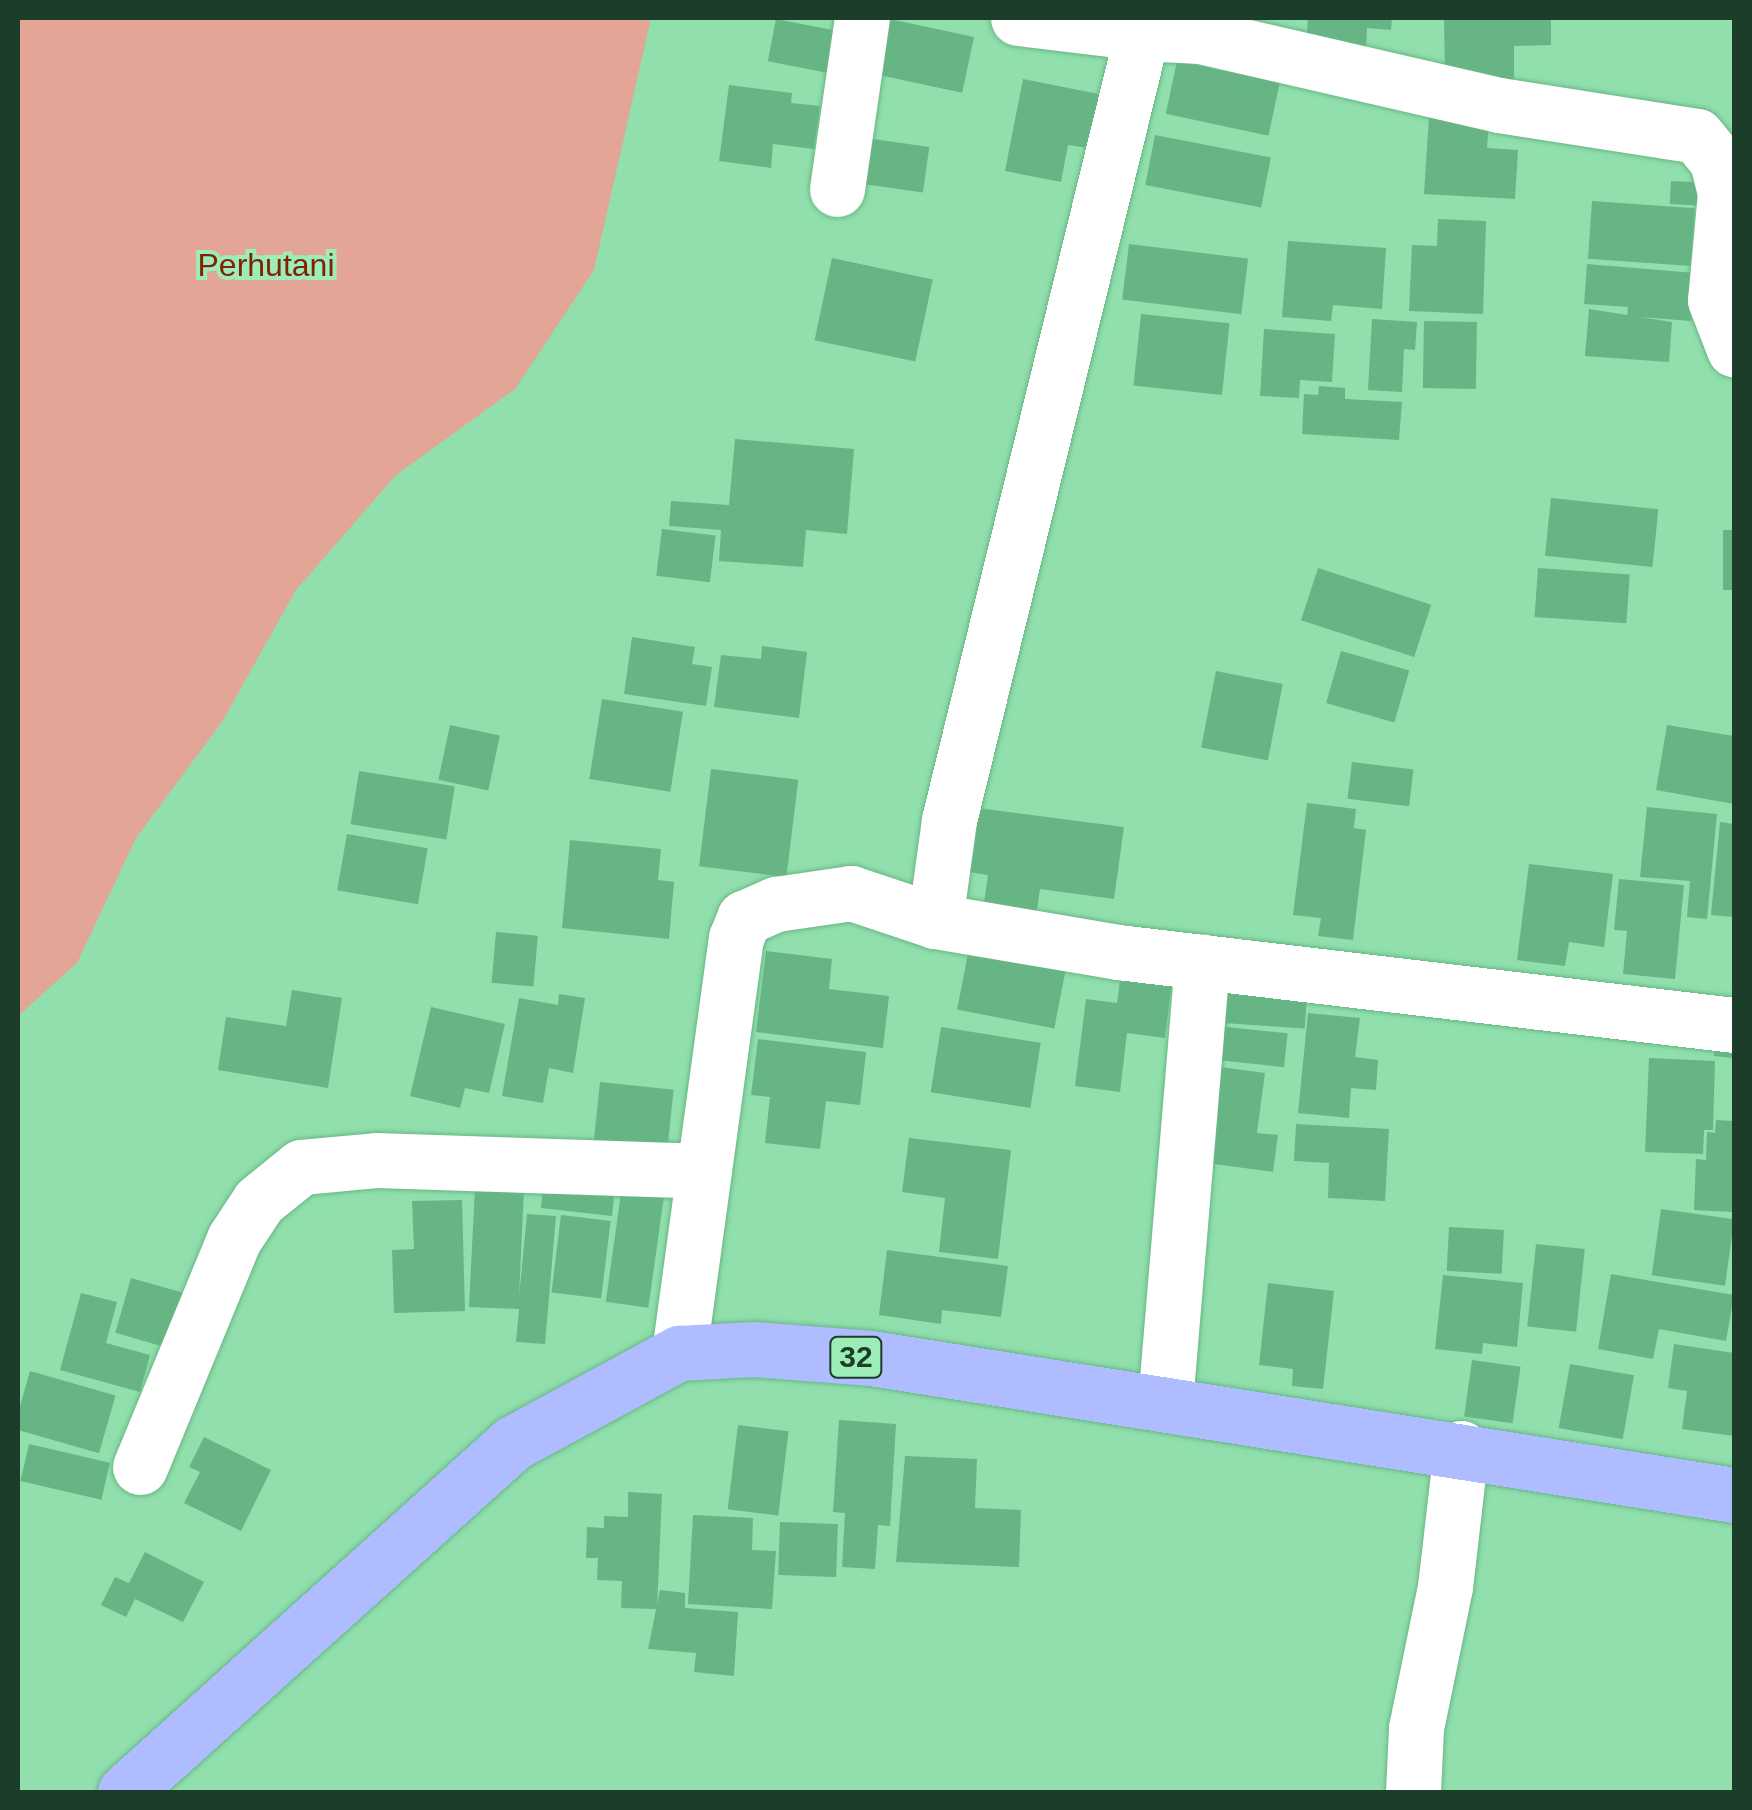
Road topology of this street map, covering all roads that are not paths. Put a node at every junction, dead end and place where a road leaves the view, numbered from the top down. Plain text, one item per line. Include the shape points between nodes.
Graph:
1 (862, 18) edge
2 (1018, 18) edge
3 (1142, 33) junction
4 (837, 188) dead end
5 (1730, 188) edge
6 (1734, 349) edge
7 (934, 920) junction
8 (1202, 962) junction
9 (1734, 1025) edge
10 (704, 1171) junction
11 (679, 1352) junction
12 (1164, 1403) junction
13 (1461, 1448) junction
14 (140, 1466) dead end
15 (1734, 1495) edge
16 (125, 1792) edge
17 (1413, 1792) edge

1 - 4 street
2 - 3 street
3 - 5 street via 1200,36 1499,106 1697,136
3 - 7 street via 949,820
5 - 6 street via 1715,300
7 - 8 street
7 - 10 street via 851,893 776,904 744,918
8 - 9 street
8 - 12 street
10 - 11 street
10 - 14 street via 376,1160 301,1167 259,1201 234,1238
11 - 12 highway, 32 via 754,1349 871,1358
11 - 16 highway, 32 via 513,1443
12 - 13 highway, 32
13 - 15 highway, 32
13 - 17 street via 1444,1587 1416,1728

